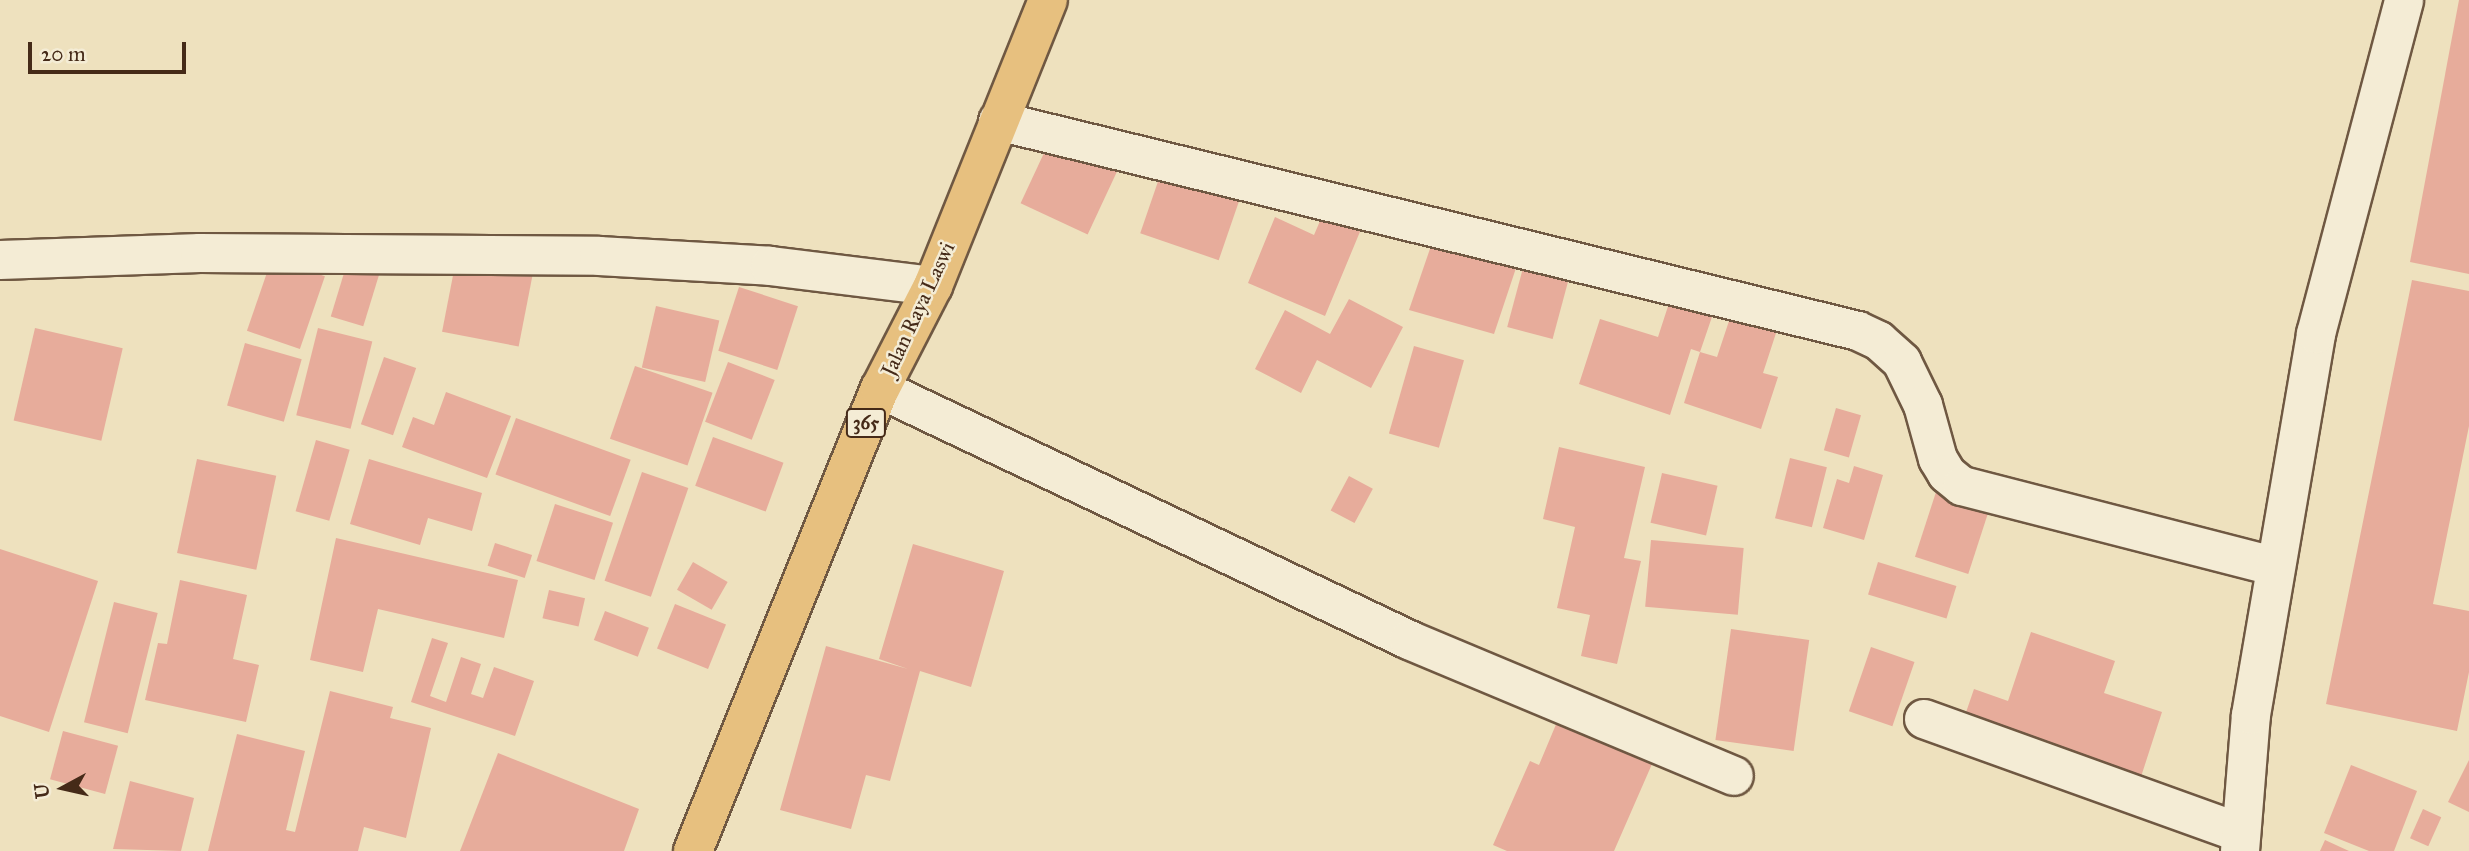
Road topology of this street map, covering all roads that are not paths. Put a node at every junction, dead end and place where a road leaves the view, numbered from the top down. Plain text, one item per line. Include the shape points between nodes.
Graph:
1 (1048, 0) edge
2 (2404, 0) edge
3 (998, 121) junction
4 (0, 260) edge
5 (933, 286) junction
6 (880, 389) junction
7 (2273, 566) junction
8 (1924, 719) dead end
9 (1734, 776) dead end
10 (2241, 842) edge
11 (693, 851) edge

1 - 3 main road, Jalan Raya Laswi / 365
2 - 7 street via 2316,334
3 - 5 main road, Jalan Raya Laswi / 365
3 - 7 street via 1858,331 1891,349 1902,362 1923,405 1938,459 1962,486
4 - 5 street via 200,253 599,256 770,266
5 - 6 main road, Jalan Raya Laswi / 365
6 - 9 street via 1409,640
6 - 11 main road, Jalan Raya Laswi / 365
7 - 10 street via 2251,715
8 - 10 street

